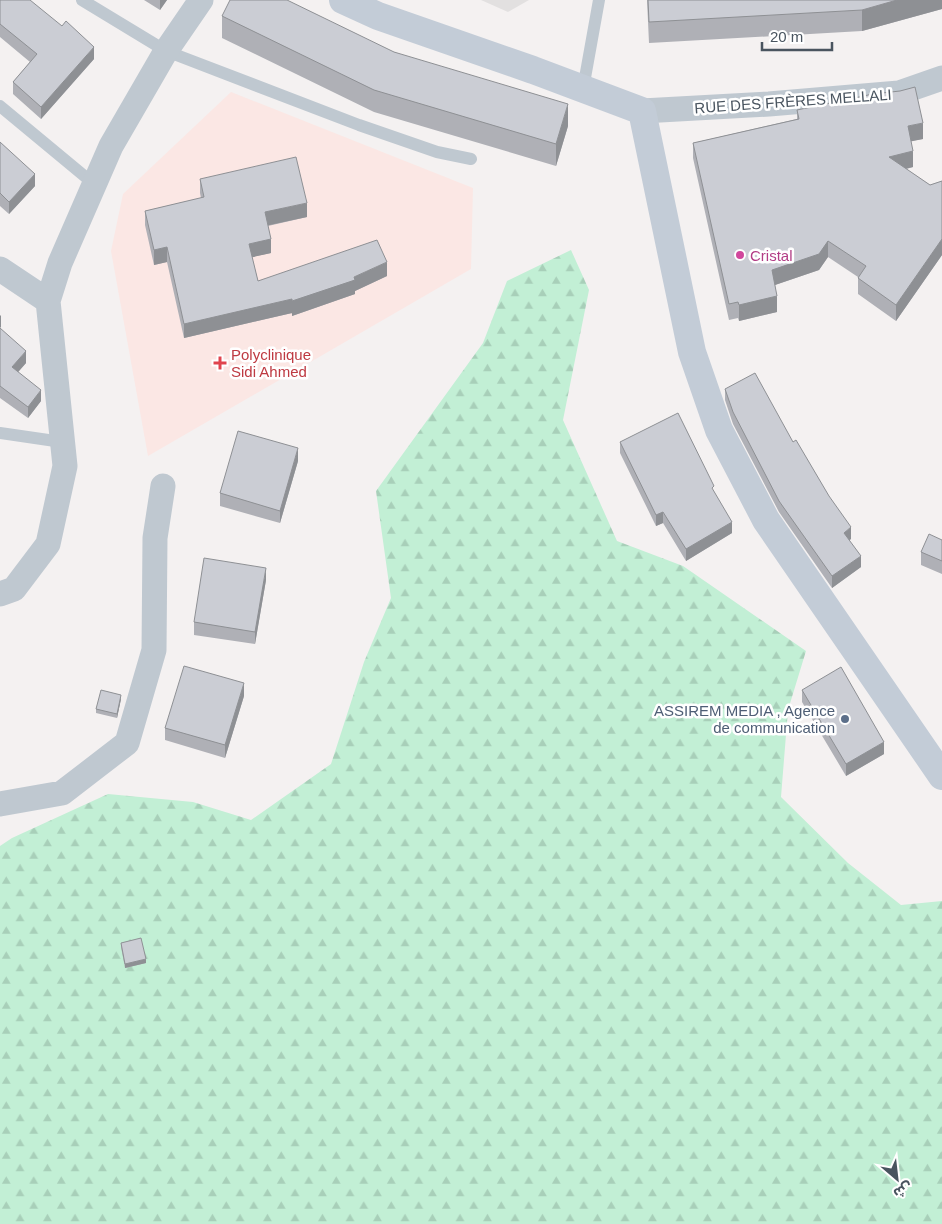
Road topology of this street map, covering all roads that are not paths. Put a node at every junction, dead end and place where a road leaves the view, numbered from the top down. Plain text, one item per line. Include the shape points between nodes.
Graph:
1 (82, 0) edge
2 (201, 0) edge
3 (343, 0) edge
4 (599, 0) edge
5 (166, 51) junction
6 (942, 78) edge
7 (583, 89) junction
8 (0, 106) edge
9 (642, 111) junction
10 (471, 159) dead end
11 (94, 184) junction
12 (0, 269) edge
13 (48, 301) junction
14 (0, 433) edge
15 (62, 442) junction
16 (163, 486) dead end
17 (0, 594) edge
18 (941, 773) edge
19 (0, 804) edge

1 - 5 lane
2 - 5 street
3 - 7 street via 378,16
4 - 7 lane
5 - 10 lane via 359,125 428,149
5 - 11 street via 111,146
6 - 9 street, RUE DES FRÈRES MELLALI via 898,93
7 - 9 street
8 - 11 lane
9 - 18 street via 692,352 719,430 766,520
11 - 13 street via 60,263
12 - 13 street
13 - 15 street
14 - 15 lane
15 - 17 street via 65,466 48,544 14,589
16 - 19 street via 155,538 154,650 127,743 62,794

